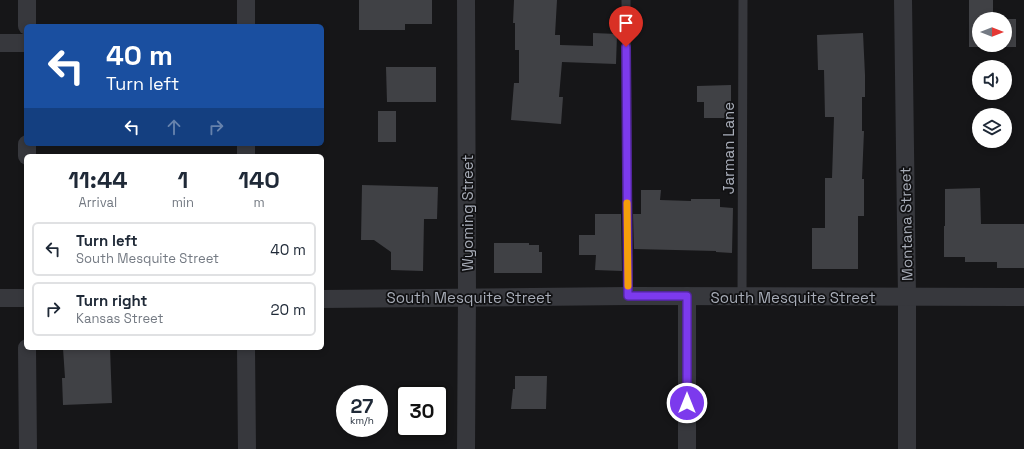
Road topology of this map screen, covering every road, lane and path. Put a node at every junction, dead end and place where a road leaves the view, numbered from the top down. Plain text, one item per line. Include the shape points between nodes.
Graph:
1 (27, 0) edge
2 (246, 0) edge
3 (466, 0) edge
4 (626, 0) edge
5 (743, 0) edge
6 (903, 0) edge
7 (27, 24) edge
8 (246, 24) edge
9 (0, 43) edge
10 (24, 43) edge
11 (628, 296) junction
12 (687, 296) junction
13 (742, 296) junction
14 (468, 297) junction
15 (907, 297) junction
16 (1024, 297) edge
17 (0, 298) edge
18 (24, 298) edge
19 (324, 299) edge
20 (27, 350) edge
21 (246, 350) edge
22 (28, 449) edge
23 (247, 449) edge
24 (466, 449) edge
25 (687, 449) edge
26 (907, 449) edge

1 - 7 street
2 - 8 street
3 - 14 street, Wyoming Street
4 - 11 lane
5 - 13 lane, Jarman Lane
6 - 15 street, Montana Street
9 - 10 street
11 - 12 street, South Mesquite Street
11 - 14 street, South Mesquite Street
12 - 13 street, South Mesquite Street
12 - 25 street
13 - 15 street, South Mesquite Street
14 - 19 street, South Mesquite Street
14 - 24 street, Wyoming Street
15 - 16 street, South Mesquite Street
15 - 26 street, Montana Street
17 - 18 street
20 - 22 street
21 - 23 street

